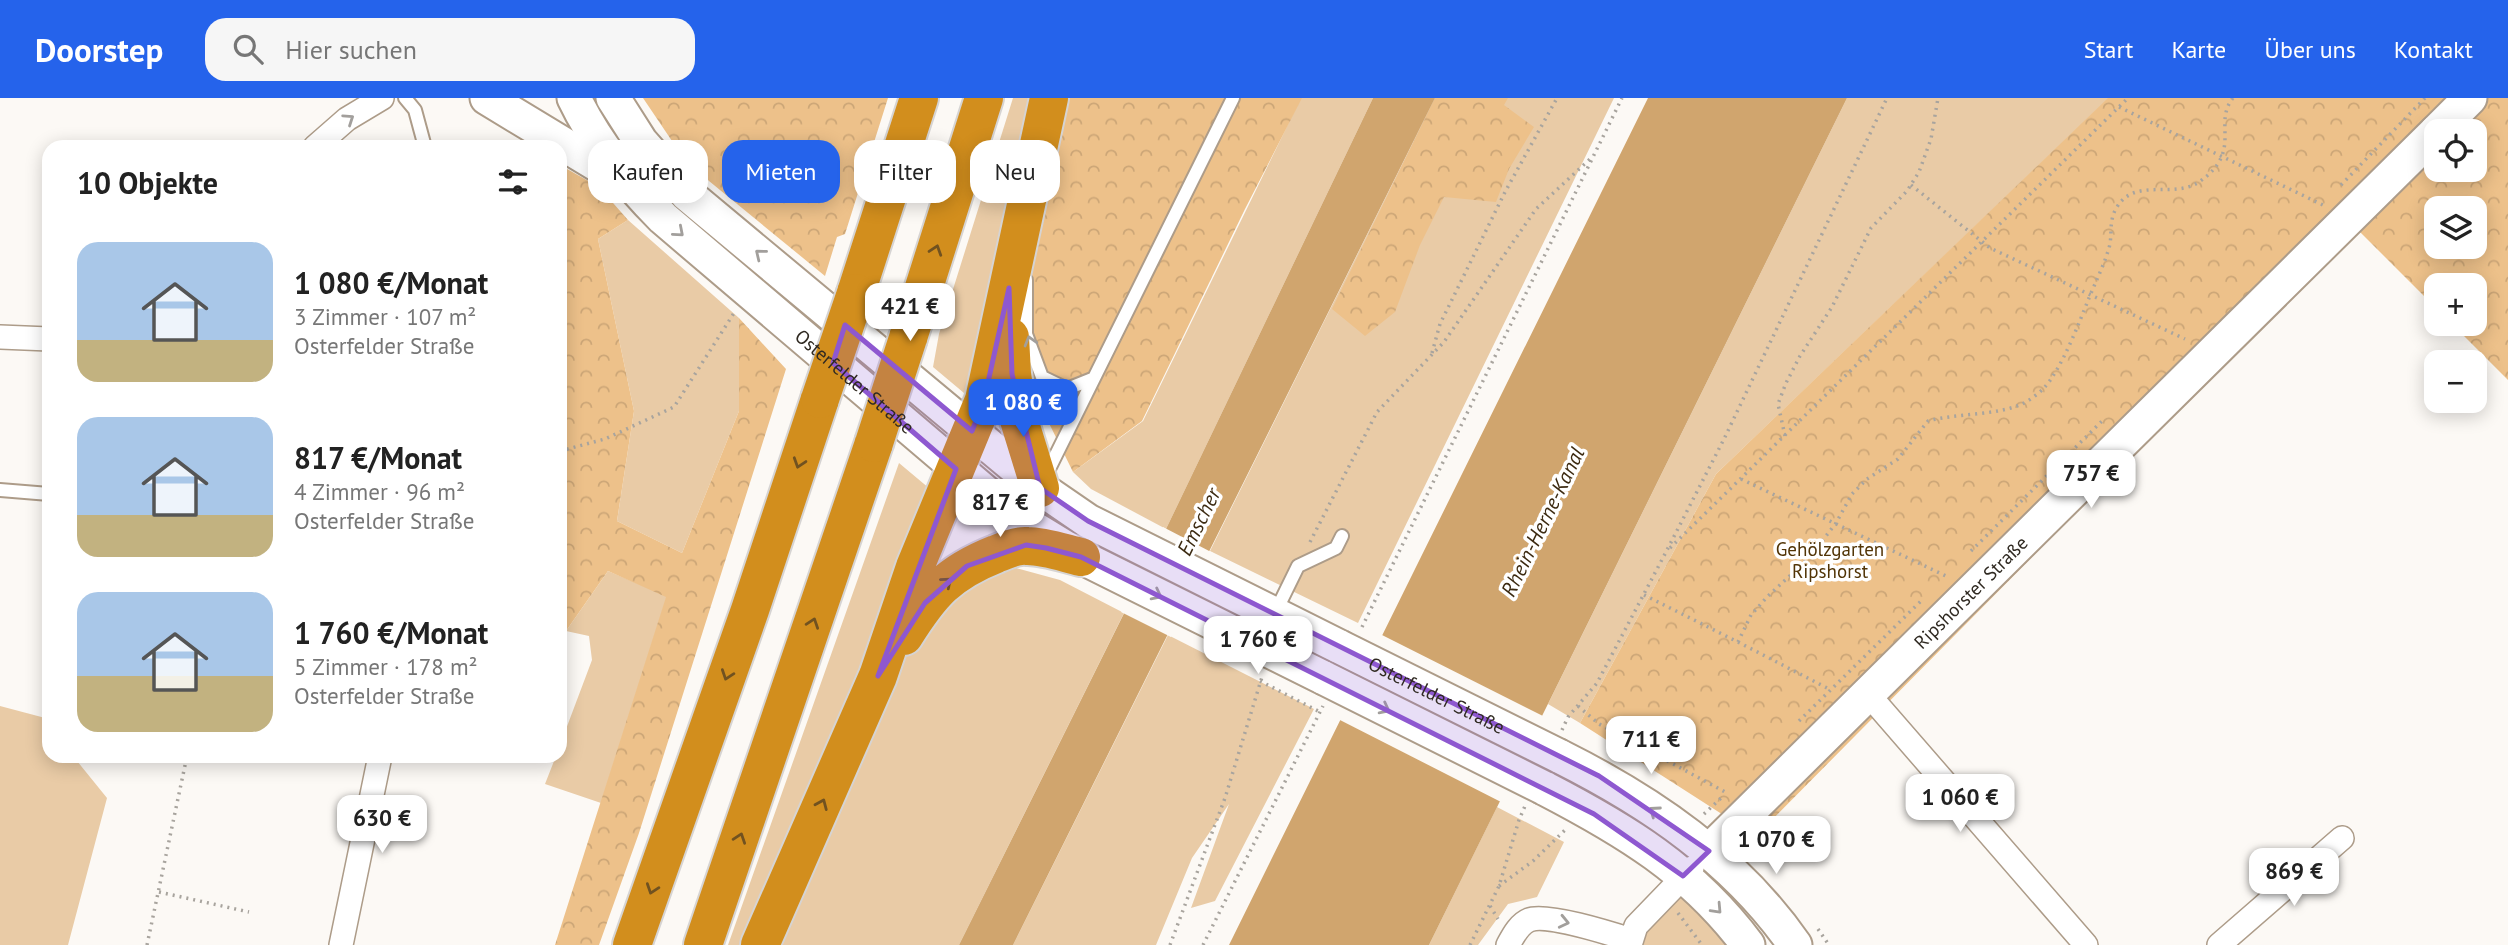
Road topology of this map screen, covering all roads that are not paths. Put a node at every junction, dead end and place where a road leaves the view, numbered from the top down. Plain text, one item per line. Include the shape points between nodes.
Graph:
1 (382, 98) edge
2 (405, 98) edge
3 (488, 98) edge
4 (574, 98) edge
5 (613, 98) edge
6 (984, 98) edge
7 (1049, 98) edge
8 (1055, 98) edge
9 (1233, 98) edge
10 (2470, 98) edge
11 (917, 101) edge
12 (2449, 119) edge
13 (324, 140) edge
14 (423, 140) edge
15 (557, 140) edge
16 (598, 140) edge
17 (1051, 140) edge
18 (2424, 141) edge
19 (567, 146) edge
20 (588, 159) edge
21 (649, 203) edge
22 (1018, 280) junction
23 (0, 337) edge
24 (42, 339) edge
25 (1092, 379) junction
26 (972, 431) junction
27 (956, 469) junction
28 (1040, 488) junction
29 (0, 490) edge
30 (42, 493) edge
31 (1342, 536) dead end
32 (1089, 561) junction
33 (1275, 614) junction
34 (878, 676) junction
35 (1868, 694) junction
36 (379, 763) edge
37 (2342, 838) dead end
38 (1709, 851) junction
39 (1674, 885) junction
40 (1631, 942) edge
41 (341, 945) edge
42 (632, 945) edge
43 (703, 945) edge
44 (760, 945) edge
45 (1508, 945) edge
46 (1748, 945) edge
47 (1795, 945) edge
48 (2086, 945) edge
49 (2219, 945) edge

13 -> 1 street via 347,119
2 - 14 lane via 415,110
3 - 15 main road, Osterfelder Straße
4 - 16 main road, Osterfelder Straße
26 -> 5 main road, Osterfelder Straße via 687,194 642,142
43 -> 6 highway, bridge via 874,443
7 - 22 highway
8 - 17 lane
9 - 25 lane
10 - 12 main road, Ripshorster Straße
11 -> 42 highway, bridge via 750,610
18 - 35 main road, Ripshorster Straße via 2325,215
19 - 20 main road, Osterfelder Straße
21 -> 27 main road, Osterfelder Straße
25 -> 22 lane via 1067,389 1042,377 1026,334
22 - 26 highway
22 - 28 highway via 1012,374 1019,420
23 - 24 street
25 - 28 lane
26 - 27 highway
26 - 28 main road, Osterfelder Straße
27 - 32 main road, Osterfelder Straße via 1012,515
27 - 34 highway via 915,567
28 - 33 main road, Osterfelder Straße via 1074,513
29 - 30 lane
31 - 33 lane via 1336,548 1298,565
34 -> 32 highway via 925,603 967,566 1026,545
32 -> 39 main road, Osterfelder Straße, bridge via 1217,625 1266,667 1544,788 1619,828
38 -> 33 main road, Osterfelder Straße, bridge via 1637,799 1350,640
44 -> 34 highway
35 - 38 main road, Ripshorster Straße
35 - 48 street
36 - 41 street
37 - 49 street
38 - 39 street, Ripshorster Straße
38 - 47 main road, Osterfelder Straße via 1762,901
39 - 40 street via 1636,926
39 -> 46 main road, Osterfelder Straße
45 -> 40 street via 1522,925 1538,918

